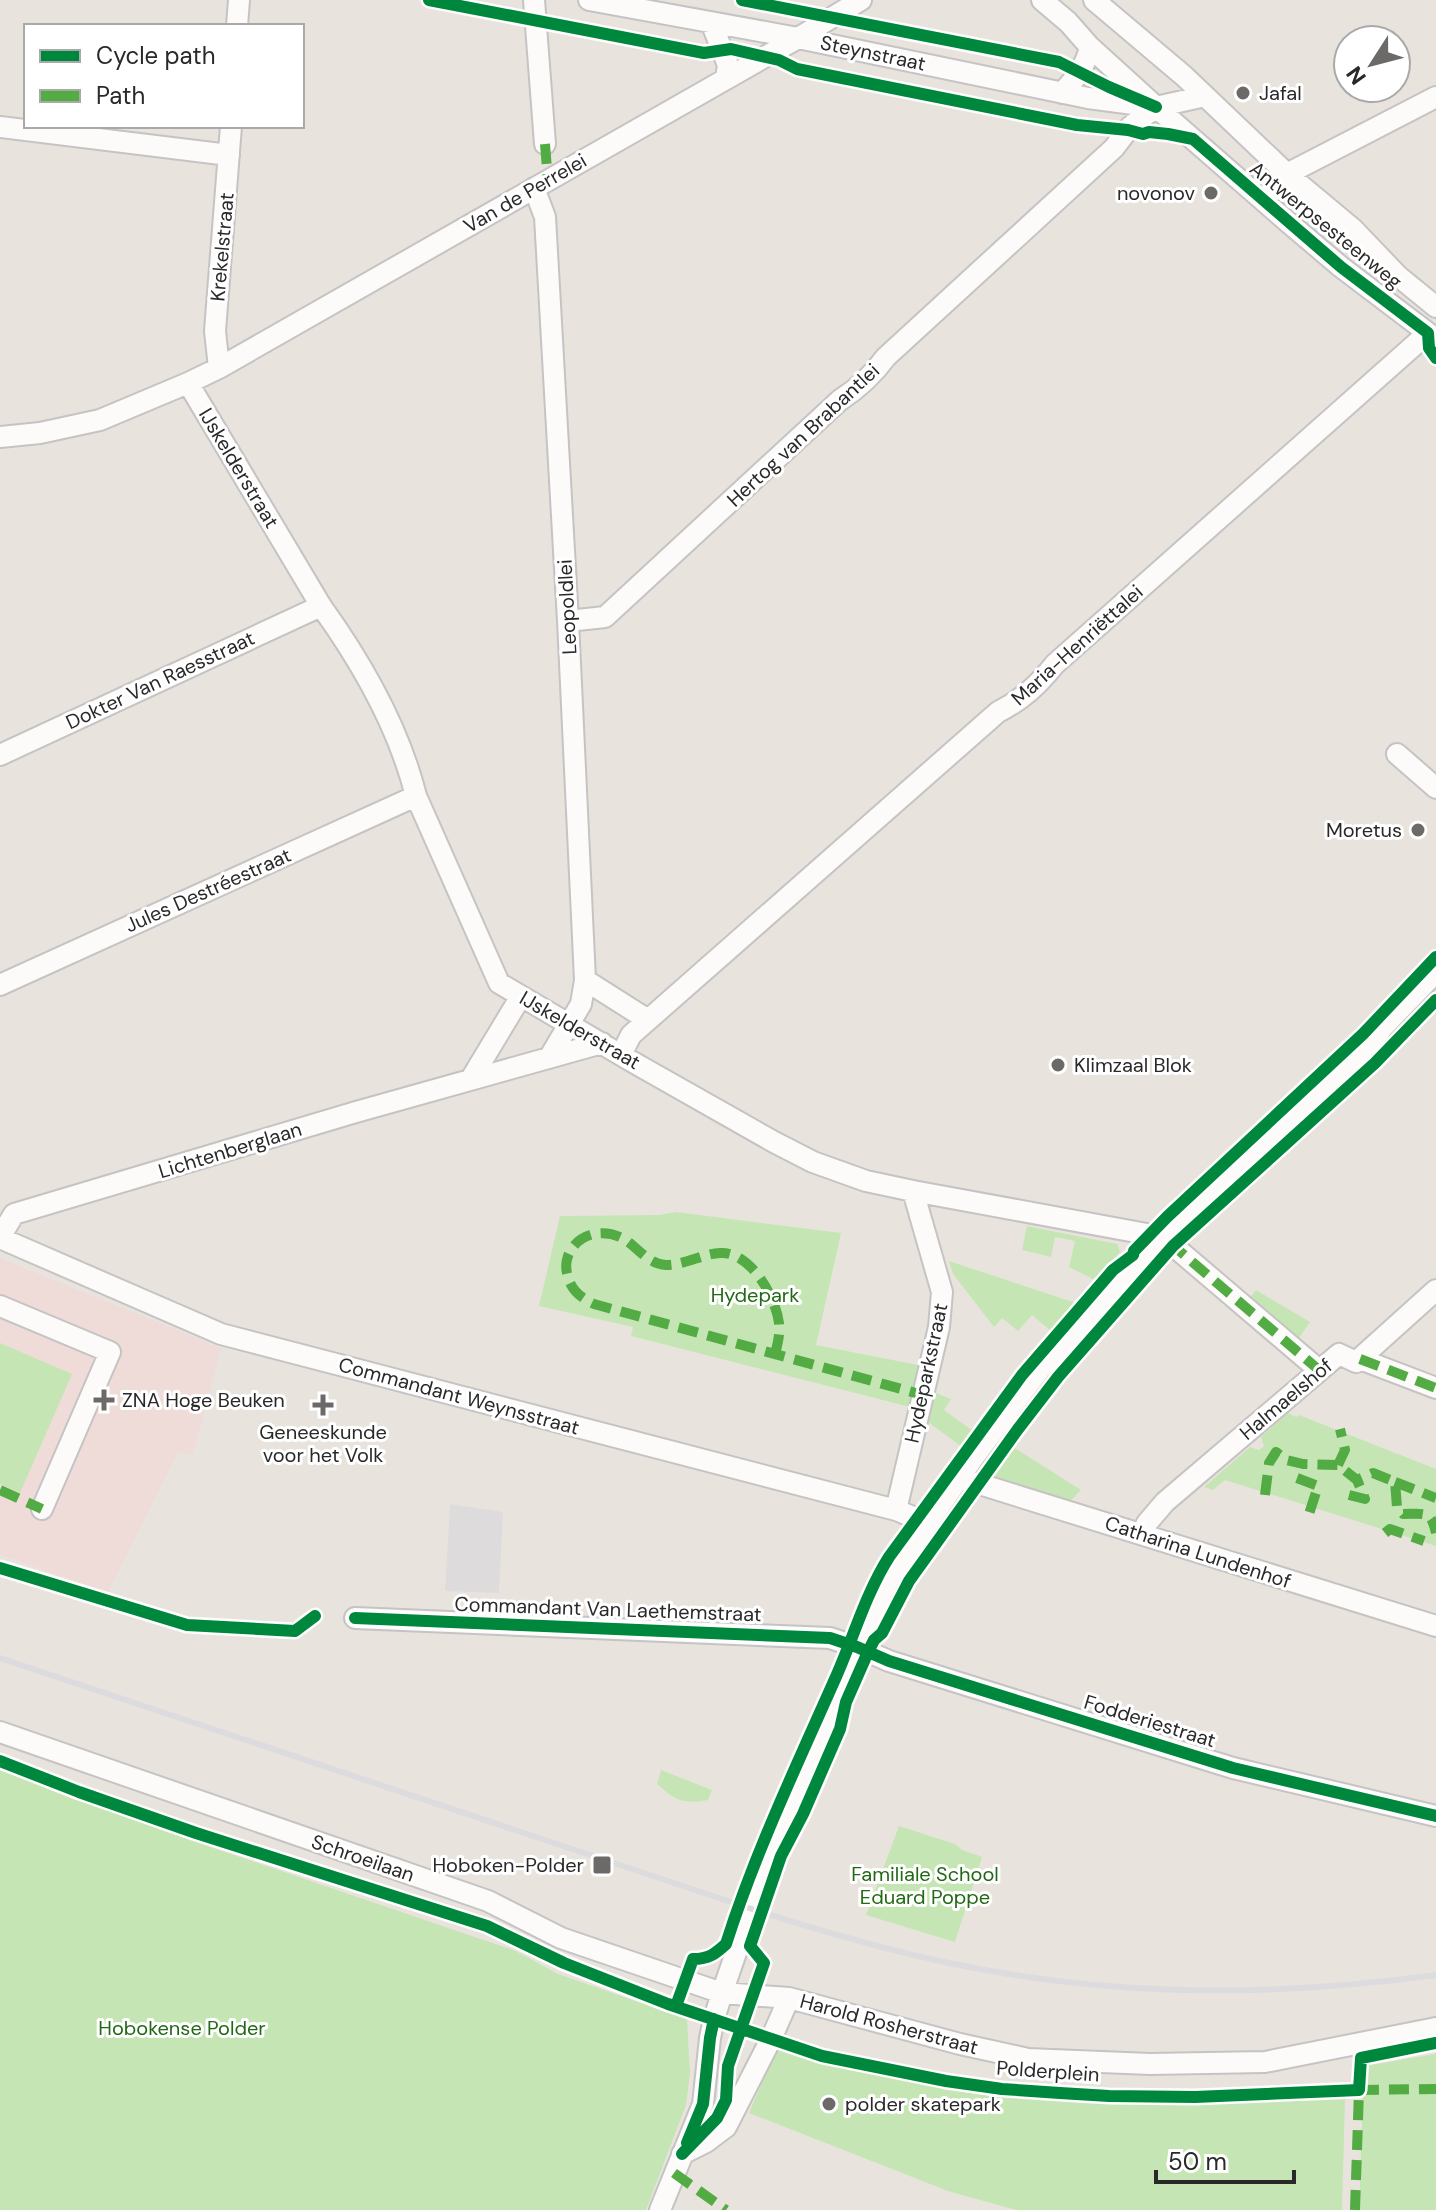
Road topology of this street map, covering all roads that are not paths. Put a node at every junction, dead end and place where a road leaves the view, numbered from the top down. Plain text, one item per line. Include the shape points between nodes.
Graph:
1 (239, 0) edge
2 (534, 0) edge
3 (589, 0) edge
4 (861, 0) edge
5 (1042, 0) edge
6 (1094, 0) edge
7 (711, 22) junction
8 (237, 24) edge
9 (798, 38) junction
10 (1090, 47) junction
11 (726, 78) junction
12 (1062, 93) junction
13 (1205, 96) junction
14 (1436, 97) edge
15 (1112, 102) junction
16 (1156, 107) junction
17 (0, 127) edge
18 (1130, 127) junction
19 (231, 128) edge
20 (545, 144) dead end
21 (229, 155) junction
22 (1287, 174) junction
23 (534, 188) junction
24 (1264, 201) junction
25 (1436, 307) edge
26 (1432, 336) edge
27 (219, 368) junction
28 (188, 383) junction
29 (0, 437) edge
30 (321, 606) junction
31 (568, 621) junction
32 (1397, 754) dead end
33 (0, 755) edge
34 (1436, 788) edge
35 (416, 796) junction
36 (1436, 972) edge
37 (585, 980) junction
38 (0, 985) edge
39 (521, 996) junction
40 (648, 1020) junction
41 (569, 1024) junction
42 (602, 1043) junction
43 (621, 1055) junction
44 (549, 1058) junction
45 (471, 1079) junction
46 (913, 1191) junction
47 (0, 1237) edge
48 (1163, 1237) junction
49 (1436, 1290) edge
50 (0, 1306) edge
51 (1360, 1359) junction
52 (1319, 1370) junction
53 (1436, 1388) edge
54 (960, 1478) junction
55 (42, 1509) dead end
56 (896, 1510) junction
57 (928, 1523) junction
58 (1142, 1533) junction
59 (355, 1618) dead end
60 (1436, 1626) edge
61 (857, 1647) junction
62 (0, 1732) edge
63 (1436, 1816) edge
64 (722, 1993) junction
65 (789, 1998) junction
66 (1436, 2028) edge
67 (682, 2154) junction
68 (660, 2210) edge

1 - 8 street
2 - 20 street
3 - 7 street, Steynstraat
4 - 9 street, Van de Perrelei
5 - 10 street, Antwerpsesteenweg
6 - 13 street, Antwerpsesteenweg
7 - 9 street, Steynstraat
7 - 11 street via 728,65
9 - 11 street, Van de Perrelei
9 - 12 street, Steynstraat
10 - 12 street via 1087,61
10 - 16 street, Antwerpsesteenweg
11 - 23 street, Van de Perrelei
12 - 15 street, Steynstraat
13 - 16 street
13 - 22 street, Antwerpsesteenweg
14 - 22 street
15 - 16 street, Steynstraat
15 - 18 street via 1125,113
16 - 18 street, Hertog van Brabantlei
16 - 24 street, Antwerpsesteenweg
17 - 21 street
18 - 31 street, Hertog van Brabantlei via 871,377 605,617
19 - 21 street, Krekelstraat
21 - 27 street, Krekelstraat via 215,331
22 - 24 street
22 - 25 street, Antwerpsesteenweg
23 - 27 street, Van de Perrelei
23 - 31 street, Leopoldlei via 545,217
24 - 26 street, Antwerpsesteenweg
26 - 40 street, Maria-Henriëttalei via 1055,664 1040,684 998,712
27 - 28 street, Van de Perrelei
28 - 29 street, Van de Perrelei via 100,420
28 - 30 street, IJskelderstraat
30 - 33 street, Dokter Van Raesstraat
30 - 35 street, IJskelderstraat via 387,715
31 - 37 street, Leopoldlei
32 - 34 street
35 - 38 street, Jules Destréestraat
35 - 39 street, IJskelderstraat via 499,983
36 - 48 street via 1382,1028 1366,1054 1234,1177 1213,1186
37 - 40 street
37 - 41 street, Leopoldlei via 581,1004
39 - 41 street, IJskelderstraat
39 - 45 street
40 - 43 street, Maria-Henriëttalei via 631,1035
41 - 42 street, IJskelderstraat
41 - 44 street
42 - 43 street, IJskelderstraat
42 - 44 street, Lichtenberglaan
43 - 46 street, IJskelderstraat via 813,1162
44 - 45 street, Lichtenberglaan
45 - 47 street, Lichtenberglaan via 14,1214
46 - 48 street, IJskelderstraat
46 - 56 street, Hydeparkstraat via 942,1292 939,1327
47 - 56 street, Commandant Weynsstraat via 221,1334
48 - 52 street
48 - 54 street via 1067,1350 1041,1368
49 - 51 street, Halmaelshof
50 - 55 street via 110,1352
51 - 52 street, Halmaelshof via 1339,1354
51 - 53 street
52 - 58 street, Halmaelshof via 1165,1502
54 - 57 street
54 - 58 street, Catharina Lundenhof
56 - 57 street, Commandant Weynsstraat
57 - 61 street via 889,1579
58 - 60 street, Catharina Lundenhof
59 - 61 street, Commandant Van Laethemstraat via 830,1638
61 - 63 street, Fodderiestraat via 1233,1768
61 - 64 street via 771,1852
62 - 64 street, Schroeilaan via 488,1901 561,1938
64 - 65 street, Harold Rosherstraat
64 - 67 street via 710,2038 703,2104
65 - 66 street, Harold Rosherstraat via 960,2044 1028,2059 1074,2062 1279,2061
65 - 67 street via 726,2127
67 - 68 street

